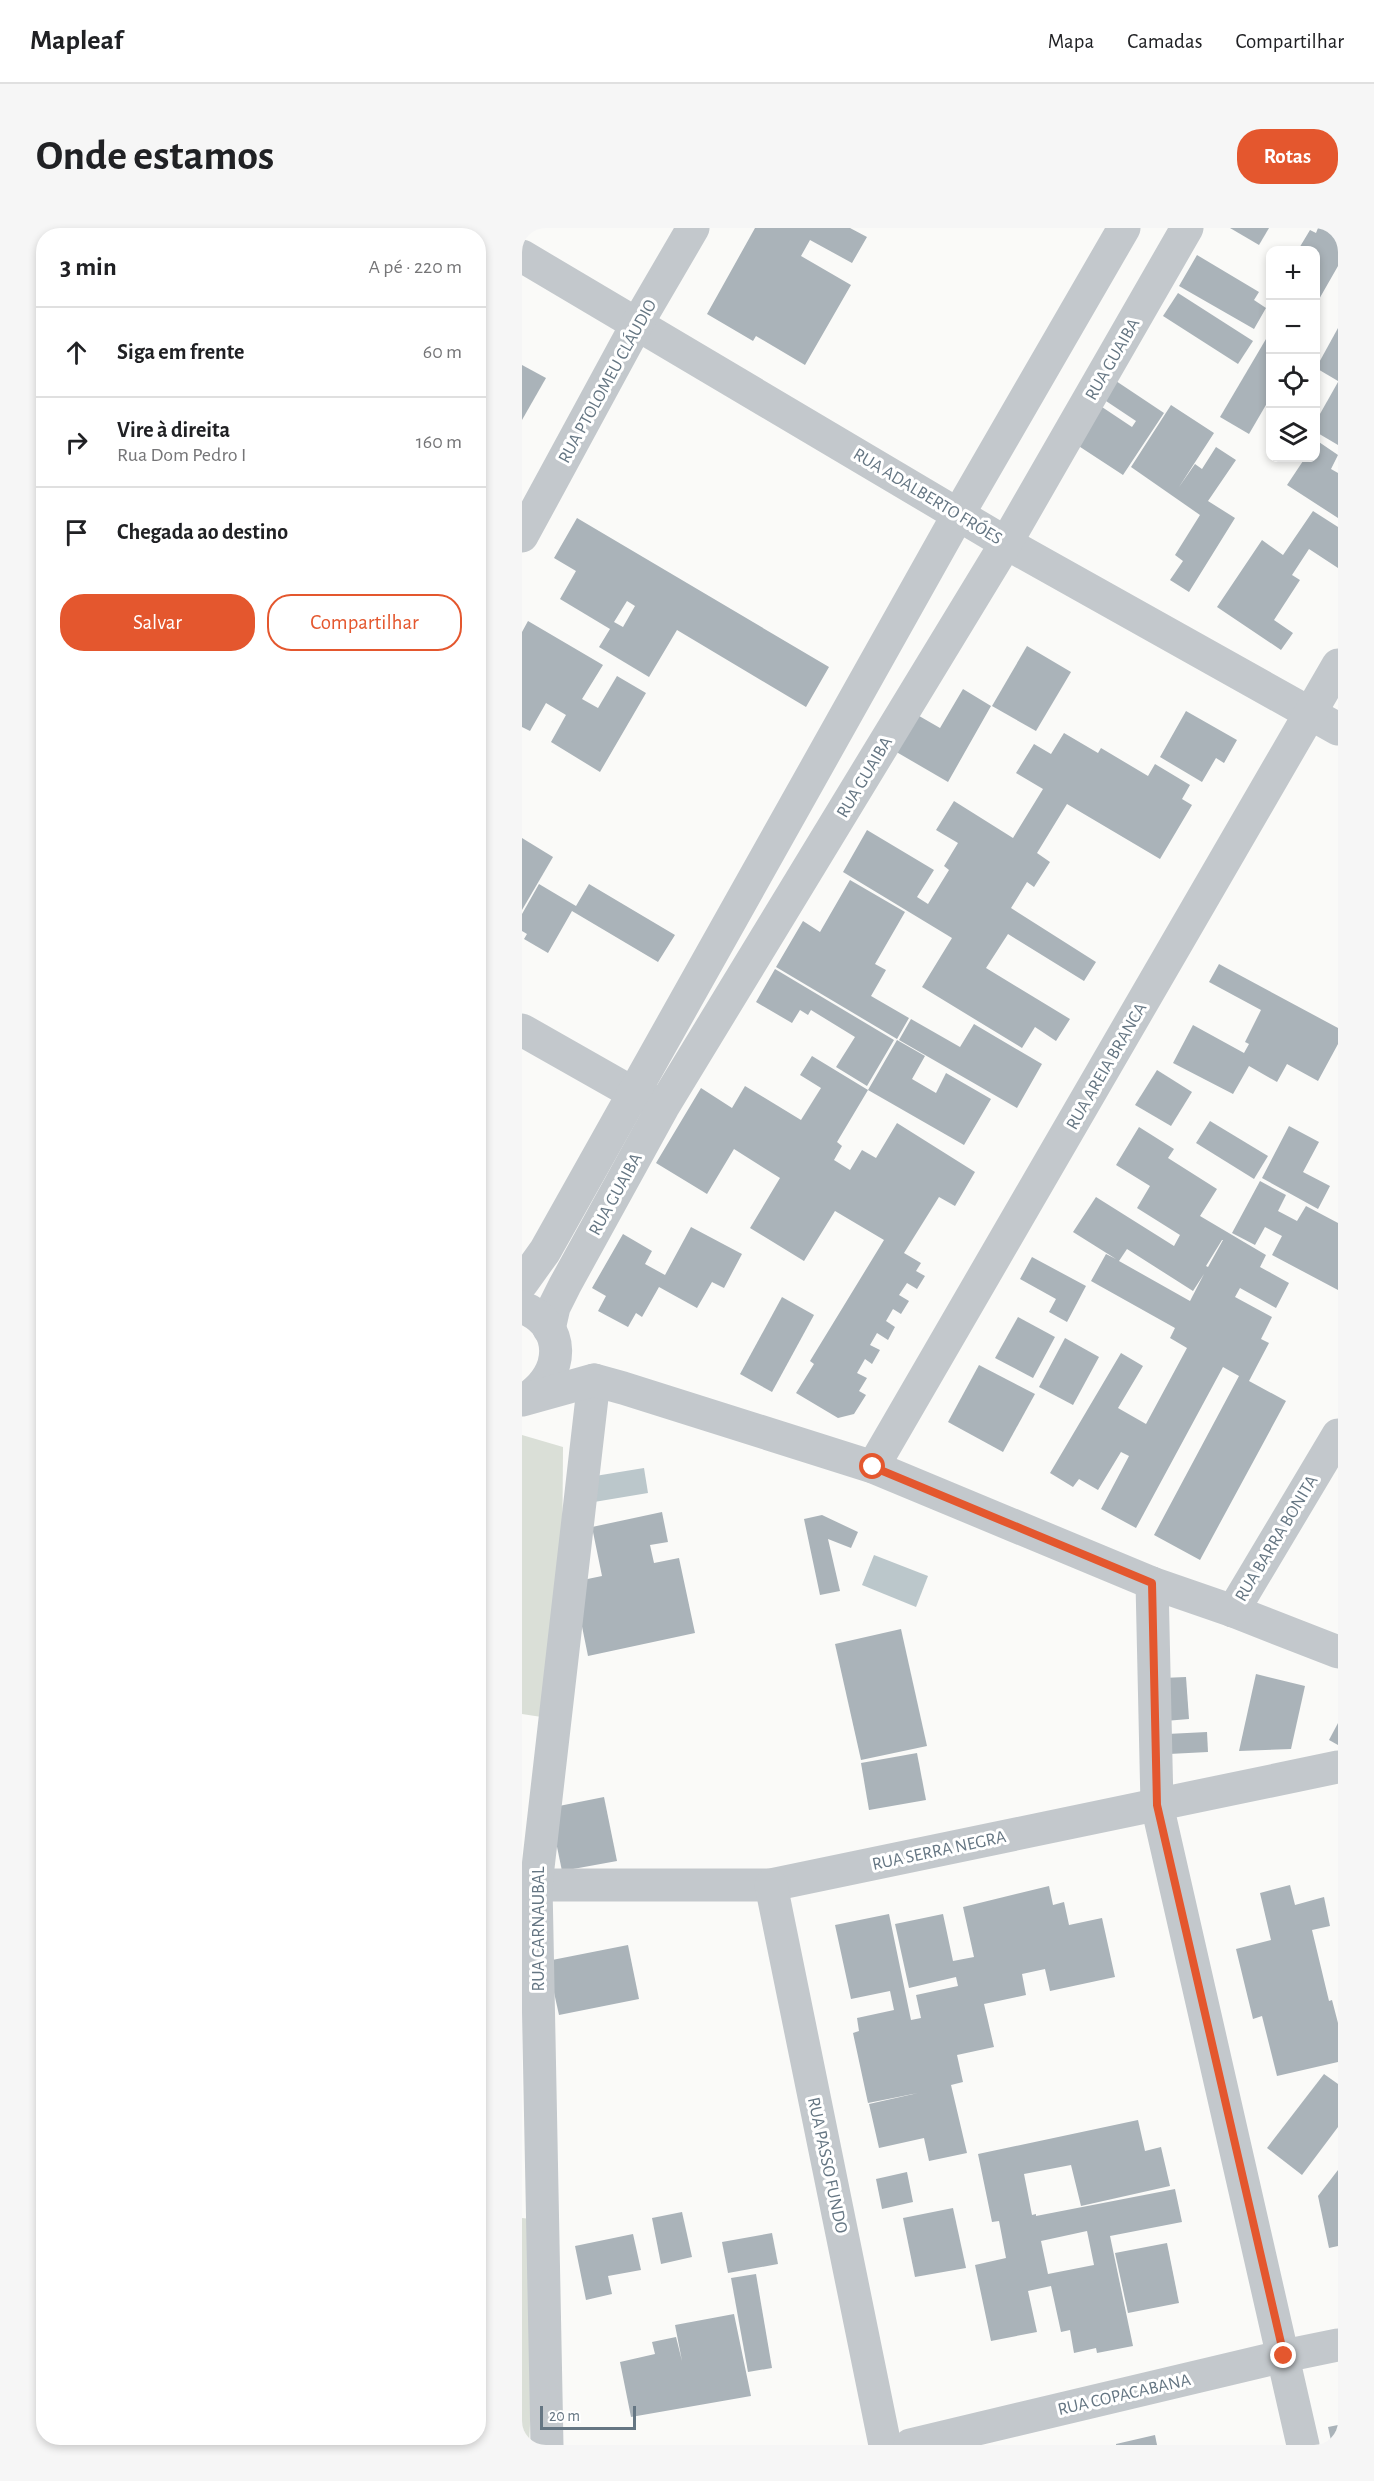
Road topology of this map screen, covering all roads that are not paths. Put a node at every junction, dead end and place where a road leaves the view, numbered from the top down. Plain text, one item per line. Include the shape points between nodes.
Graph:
1 (693, 228) edge
2 (1124, 228) edge
3 (1187, 228) edge
4 (522, 256) edge
5 (637, 324) junction
6 (958, 515) junction
7 (522, 536) edge
8 (1006, 543) junction
9 (1338, 665) edge
10 (1324, 721) edge
11 (522, 1030) edge
12 (633, 1094) junction
13 (663, 1107) junction
14 (522, 1283) edge
15 (522, 1307) edge
16 (551, 1332) junction
17 (594, 1380) junction
18 (524, 1399) edge
19 (1338, 1435) edge
20 (873, 1467) junction
21 (1152, 1583) junction
22 (1233, 1611) junction
23 (1338, 1652) edge
24 (1338, 1767) edge
25 (1157, 1805) junction
26 (536, 1885) junction
27 (771, 1885) junction
28 (1338, 2345) edge
29 (1284, 2356) junction
30 (547, 2445) edge
31 (885, 2445) edge
32 (910, 2445) edge
33 (1304, 2445) edge

1 - 5 street, RUA PTOLOMEU CLÁUDIO
2 - 6 street, RUA GUAIBA
3 - 8 street, RUA GUAIBA
4 - 5 street, RUA ADALBERTO FRÓES
5 - 6 street, RUA ADALBERTO FRÓES
5 - 7 street, RUA PTOLOMEU CLÁUDIO
6 - 8 street, RUA ADALBERTO FRÓES
6 - 12 street, RUA GUAIBA
8 - 10 street, RUA ADALBERTO FRÓES
8 - 13 street, RUA GUAIBA
9 - 10 street, RUA AREIA BRANCA
10 - 20 street, RUA AREIA BRANCA
11 - 12 street
12 - 13 street
12 - 14 street, RUA GUAIBA via 545,1251
13 - 16 street, RUA GUAIBA via 554,1307
15 - 16 street via 544,1321
16 - 17 street
16 - 18 street via 555,1365 540,1390
17 - 18 street
17 - 20 street
17 - 26 street, RUA CARNAUBAL
19 - 22 street, RUA BARRA BONITA
20 - 21 street
21 - 22 street
21 - 25 street
22 - 23 street
24 - 25 street, RUA SERRA NEGRA
25 - 27 street, RUA SERRA NEGRA
25 - 29 street
26 - 27 street, RUA SERRA NEGRA
26 - 30 street, RUA CARNAUBAL
27 - 31 street, RUA PASSO FUNDO
28 - 29 street, RUA COPACABANA
29 - 32 street, RUA COPACABANA
29 - 33 street

